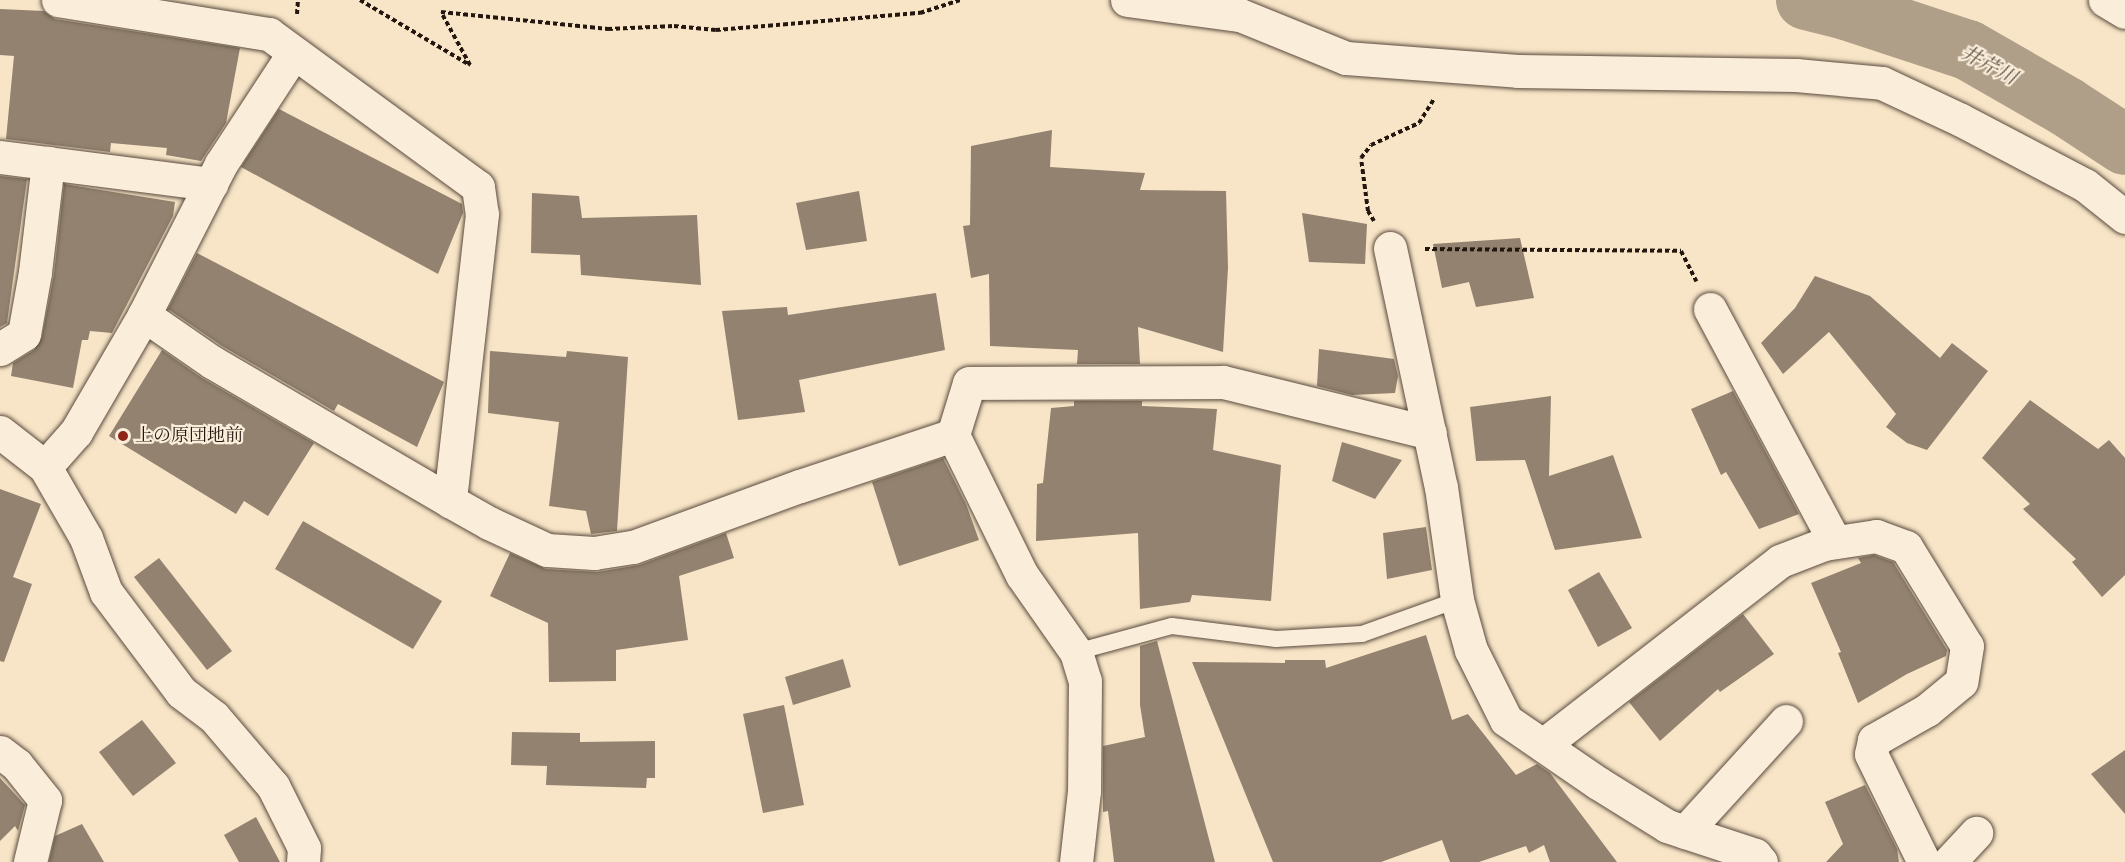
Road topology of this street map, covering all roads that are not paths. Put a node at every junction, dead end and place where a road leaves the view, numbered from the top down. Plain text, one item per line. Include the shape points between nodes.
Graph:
1 (58, 0) edge
2 (1127, 0) edge
3 (2105, 0) edge
4 (2125, 12) edge
5 (293, 54) junction
6 (0, 157) edge
7 (48, 163) junction
8 (211, 184) junction
9 (2125, 217) edge
10 (1390, 249) road end
11 (1710, 309) road end
12 (144, 315) junction
13 (0, 349) edge
14 (0, 432) edge
15 (1430, 434) junction
16 (953, 435) junction
17 (45, 467) junction
18 (450, 501) junction
19 (1835, 542) junction
20 (1457, 600) junction
21 (1076, 652) junction
22 (1786, 722) dead end
23 (1544, 745) junction
24 (0, 752) edge
25 (1685, 832) junction
26 (1976, 833) dead end
27 (30, 862) edge
28 (303, 862) edge
29 (1076, 862) edge
30 (1761, 862) edge
31 (1924, 862) edge
32 (1949, 862) edge

1 - 5 street via 269,34
2 - 9 street via 1239,15 1346,58 1518,71 1796,75 1882,83 2085,185
3 - 4 street
5 - 8 street
5 - 18 street via 478,187 482,214
6 - 7 street
7 - 8 street
7 - 13 street via 36,272 24,334
8 - 12 street
10 - 15 street
11 - 19 street
12 - 17 street via 76,432
12 - 18 street via 212,362
14 - 17 street
15 - 16 street via 1223,382 969,383
15 - 20 street
16 - 18 street via 645,543 594,553 547,550
16 - 21 street via 1022,576
17 - 28 street via 86,538 106,592 182,692 214,717 273,786 304,848
19 - 23 street via 1780,561
19 - 31 street via 1876,536 1906,547 1967,646 1961,682 1927,710 1874,740 1871,754
20 - 21 lane via 1362,633 1276,639 1172,626
20 - 23 street via 1471,650 1506,720
21 - 29 street via 1085,681 1084,791
22 - 25 street
23 - 25 street via 1667,826
24 - 27 street via 17,765 45,800
25 - 30 street via 1755,855
26 - 32 street

